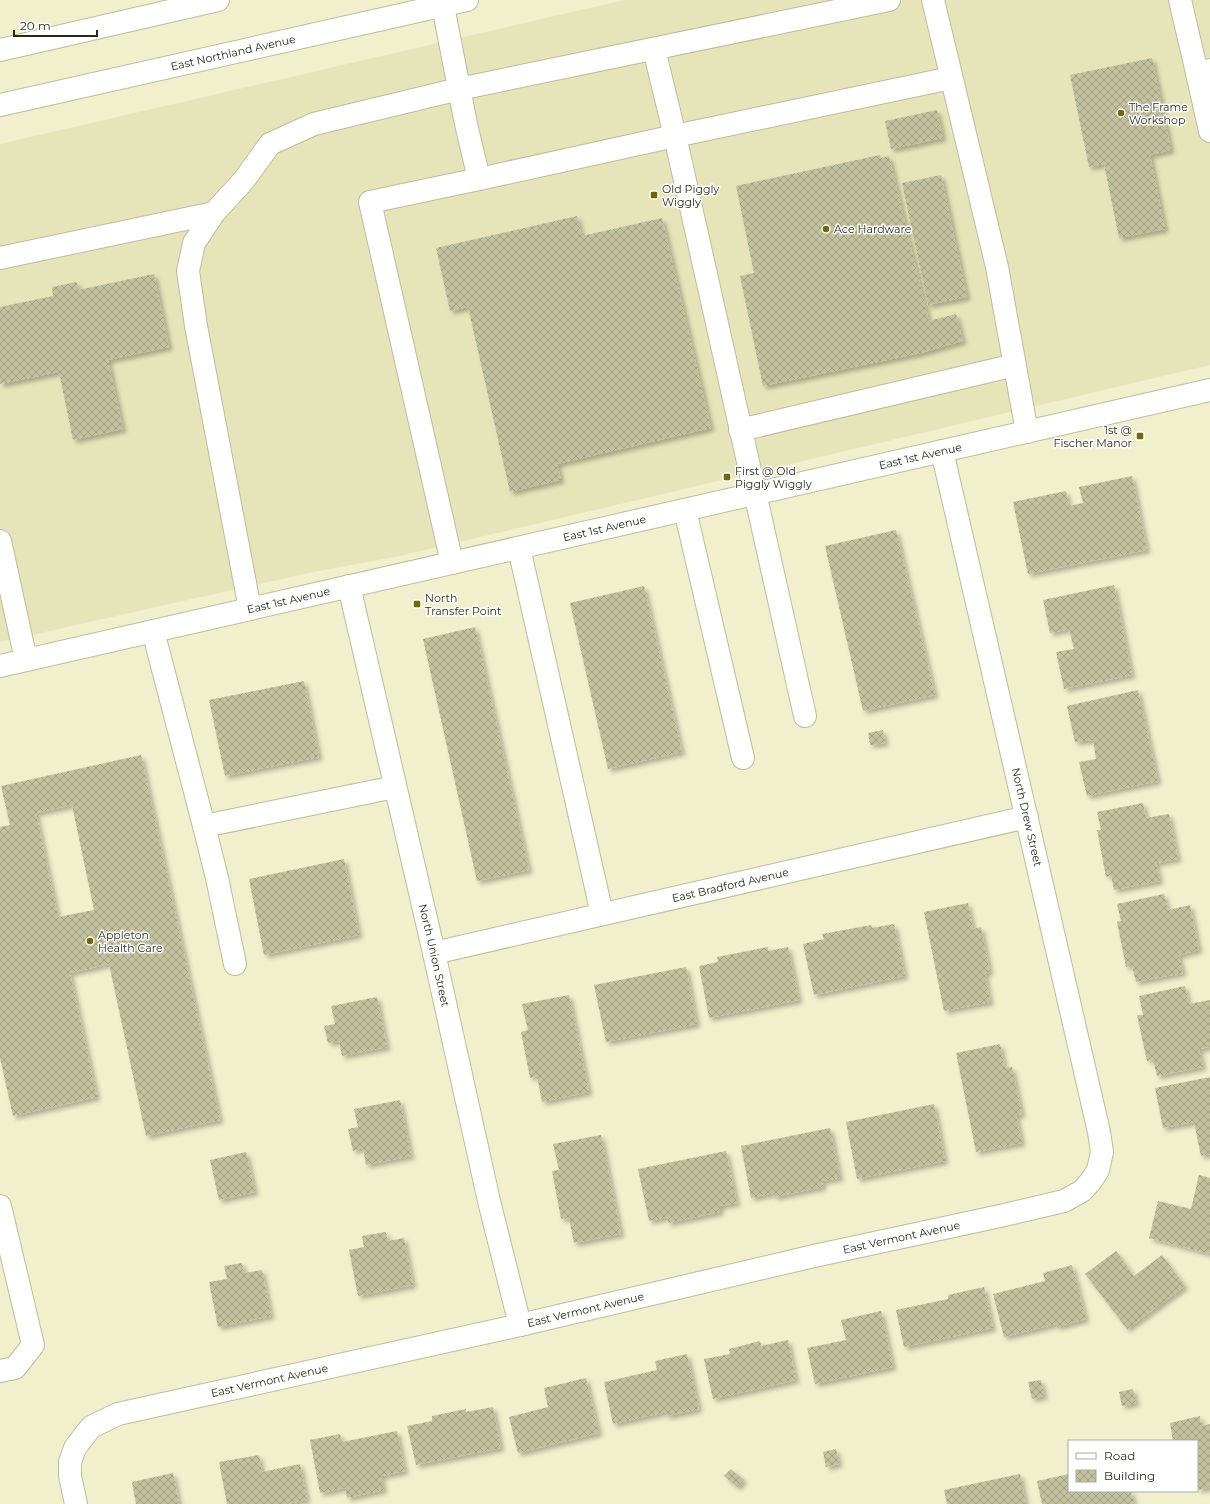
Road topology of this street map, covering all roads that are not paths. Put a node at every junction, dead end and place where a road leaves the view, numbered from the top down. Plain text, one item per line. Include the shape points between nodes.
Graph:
1 (218, 0) edge
2 (467, 0) edge
3 (888, 0) edge
4 (933, 0) edge
5 (1180, 0) edge
6 (443, 6) junction
7 (654, 49) junction
8 (0, 50) edge
9 (1203, 71) edge
10 (951, 78) junction
11 (459, 89) junction
12 (0, 105) edge
13 (1210, 131) edge
14 (675, 136) junction
15 (479, 179) junction
16 (214, 213) junction
17 (0, 258) edge
18 (1015, 365) junction
19 (1210, 390) edge
20 (740, 430) junction
21 (1027, 432) junction
22 (942, 451) junction
23 (754, 494) junction
24 (685, 510) junction
25 (0, 540) edge
26 (519, 548) junction
27 (452, 563) junction
28 (350, 586) junction
29 (250, 609) junction
30 (153, 631) junction
31 (26, 660) junction
32 (0, 666) edge
33 (805, 716) dead end
34 (743, 758) dead end
35 (395, 787) junction
36 (1027, 817) junction
37 (204, 826) junction
38 (602, 914) junction
39 (434, 953) junction
40 (236, 964) dead end
41 (1091, 1181) joint
42 (0, 1206) edge
43 (520, 1325) junction
44 (0, 1371) edge
45 (76, 1504) edge

1 - 8 street
2 - 6 street, East Northland Avenue
3 - 7 street
4 - 10 street
5 - 9 street
6 - 11 street
6 - 12 street, East Northland Avenue
7 - 11 street
7 - 14 street
9 - 13 street
10 - 14 street
10 - 18 street via 998,267
11 - 15 street
11 - 16 street via 314,124 270,144 244,180
14 - 15 street
14 - 20 street
15 - 27 street via 370,202
16 - 17 street
16 - 29 street via 194,243 188,271 196,326
18 - 20 street
18 - 21 street
19 - 21 street, East 1st Avenue
20 - 23 street
21 - 22 street, East 1st Avenue
22 - 23 street, East 1st Avenue
22 - 36 street, North Drew Street
23 - 24 street, East 1st Avenue
23 - 33 street
24 - 26 street, East 1st Avenue
24 - 34 street
25 - 31 street
26 - 27 street, East 1st Avenue
26 - 38 street
27 - 28 street, East 1st Avenue
28 - 29 street, East 1st Avenue
28 - 35 street, North Union Street
29 - 30 street, East 1st Avenue
30 - 31 street, East 1st Avenue
30 - 37 street
31 - 32 street, East 1st Avenue
35 - 37 street
35 - 39 street, North Union Street
36 - 38 street, East Bradford Avenue
36 - 41 street, North Drew Street via 1099,1132 1102,1152 1098,1170
37 - 40 street
38 - 39 street, East Bradford Avenue
39 - 43 street, North Union Street via 489,1201
41 - 43 street, East Vermont Avenue via 1082,1191 1064,1201
42 - 44 street via 32,1345 15,1368
43 - 45 street, East Vermont Avenue via 118,1414 91,1427 75,1448 70,1462 70,1476

